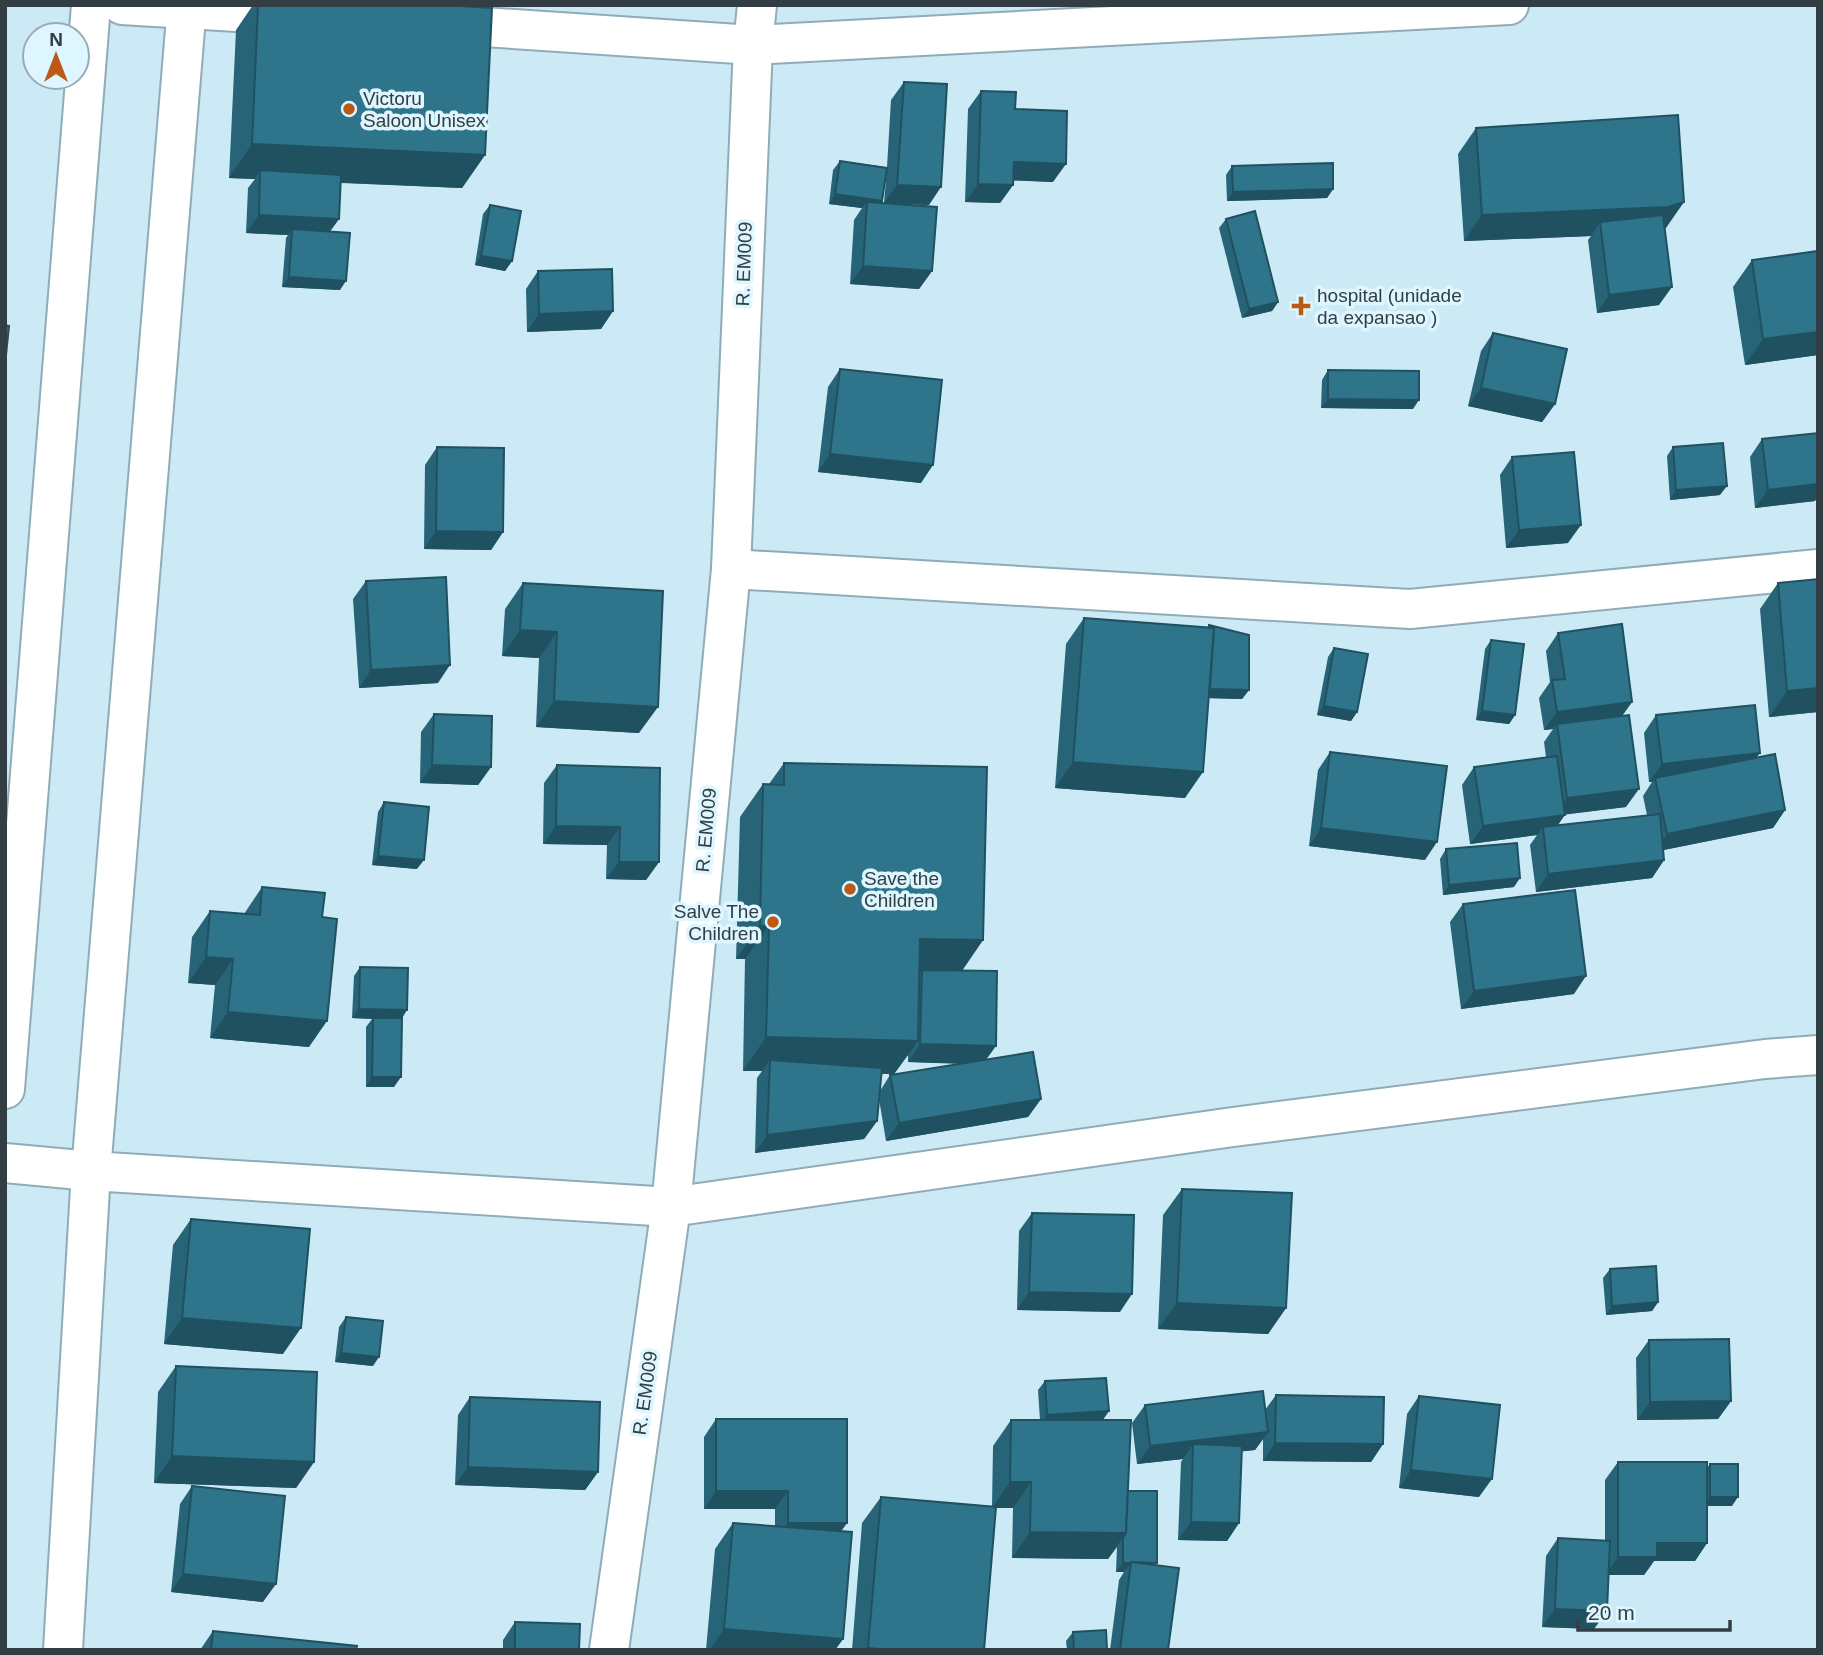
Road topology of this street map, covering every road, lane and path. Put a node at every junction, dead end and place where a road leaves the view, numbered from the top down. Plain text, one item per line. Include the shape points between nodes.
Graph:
1 (91, 5) edge
2 (122, 5) edge
3 (757, 5) edge
4 (1509, 5) edge
5 (187, 7) edge
6 (339, 18) edge
7 (408, 23) edge
8 (753, 45) junction
9 (731, 569) junction
10 (1818, 569) edge
11 (1818, 1055) edge
12 (5, 1089) edge
13 (5, 1163) edge
14 (91, 1171) junction
15 (671, 1208) junction
16 (63, 1650) edge
17 (609, 1650) edge

1 - 12 street
2 - 5 street
3 - 8 street, R. EM009
4 - 8 street
5 - 6 street
5 - 14 street
7 - 8 street
8 - 9 street, R. EM009
9 - 10 street via 1410,610
9 - 15 street, R. EM009
11 - 15 street via 1233,1127
13 - 14 street
14 - 15 street
14 - 16 street
15 - 17 street, R. EM009

